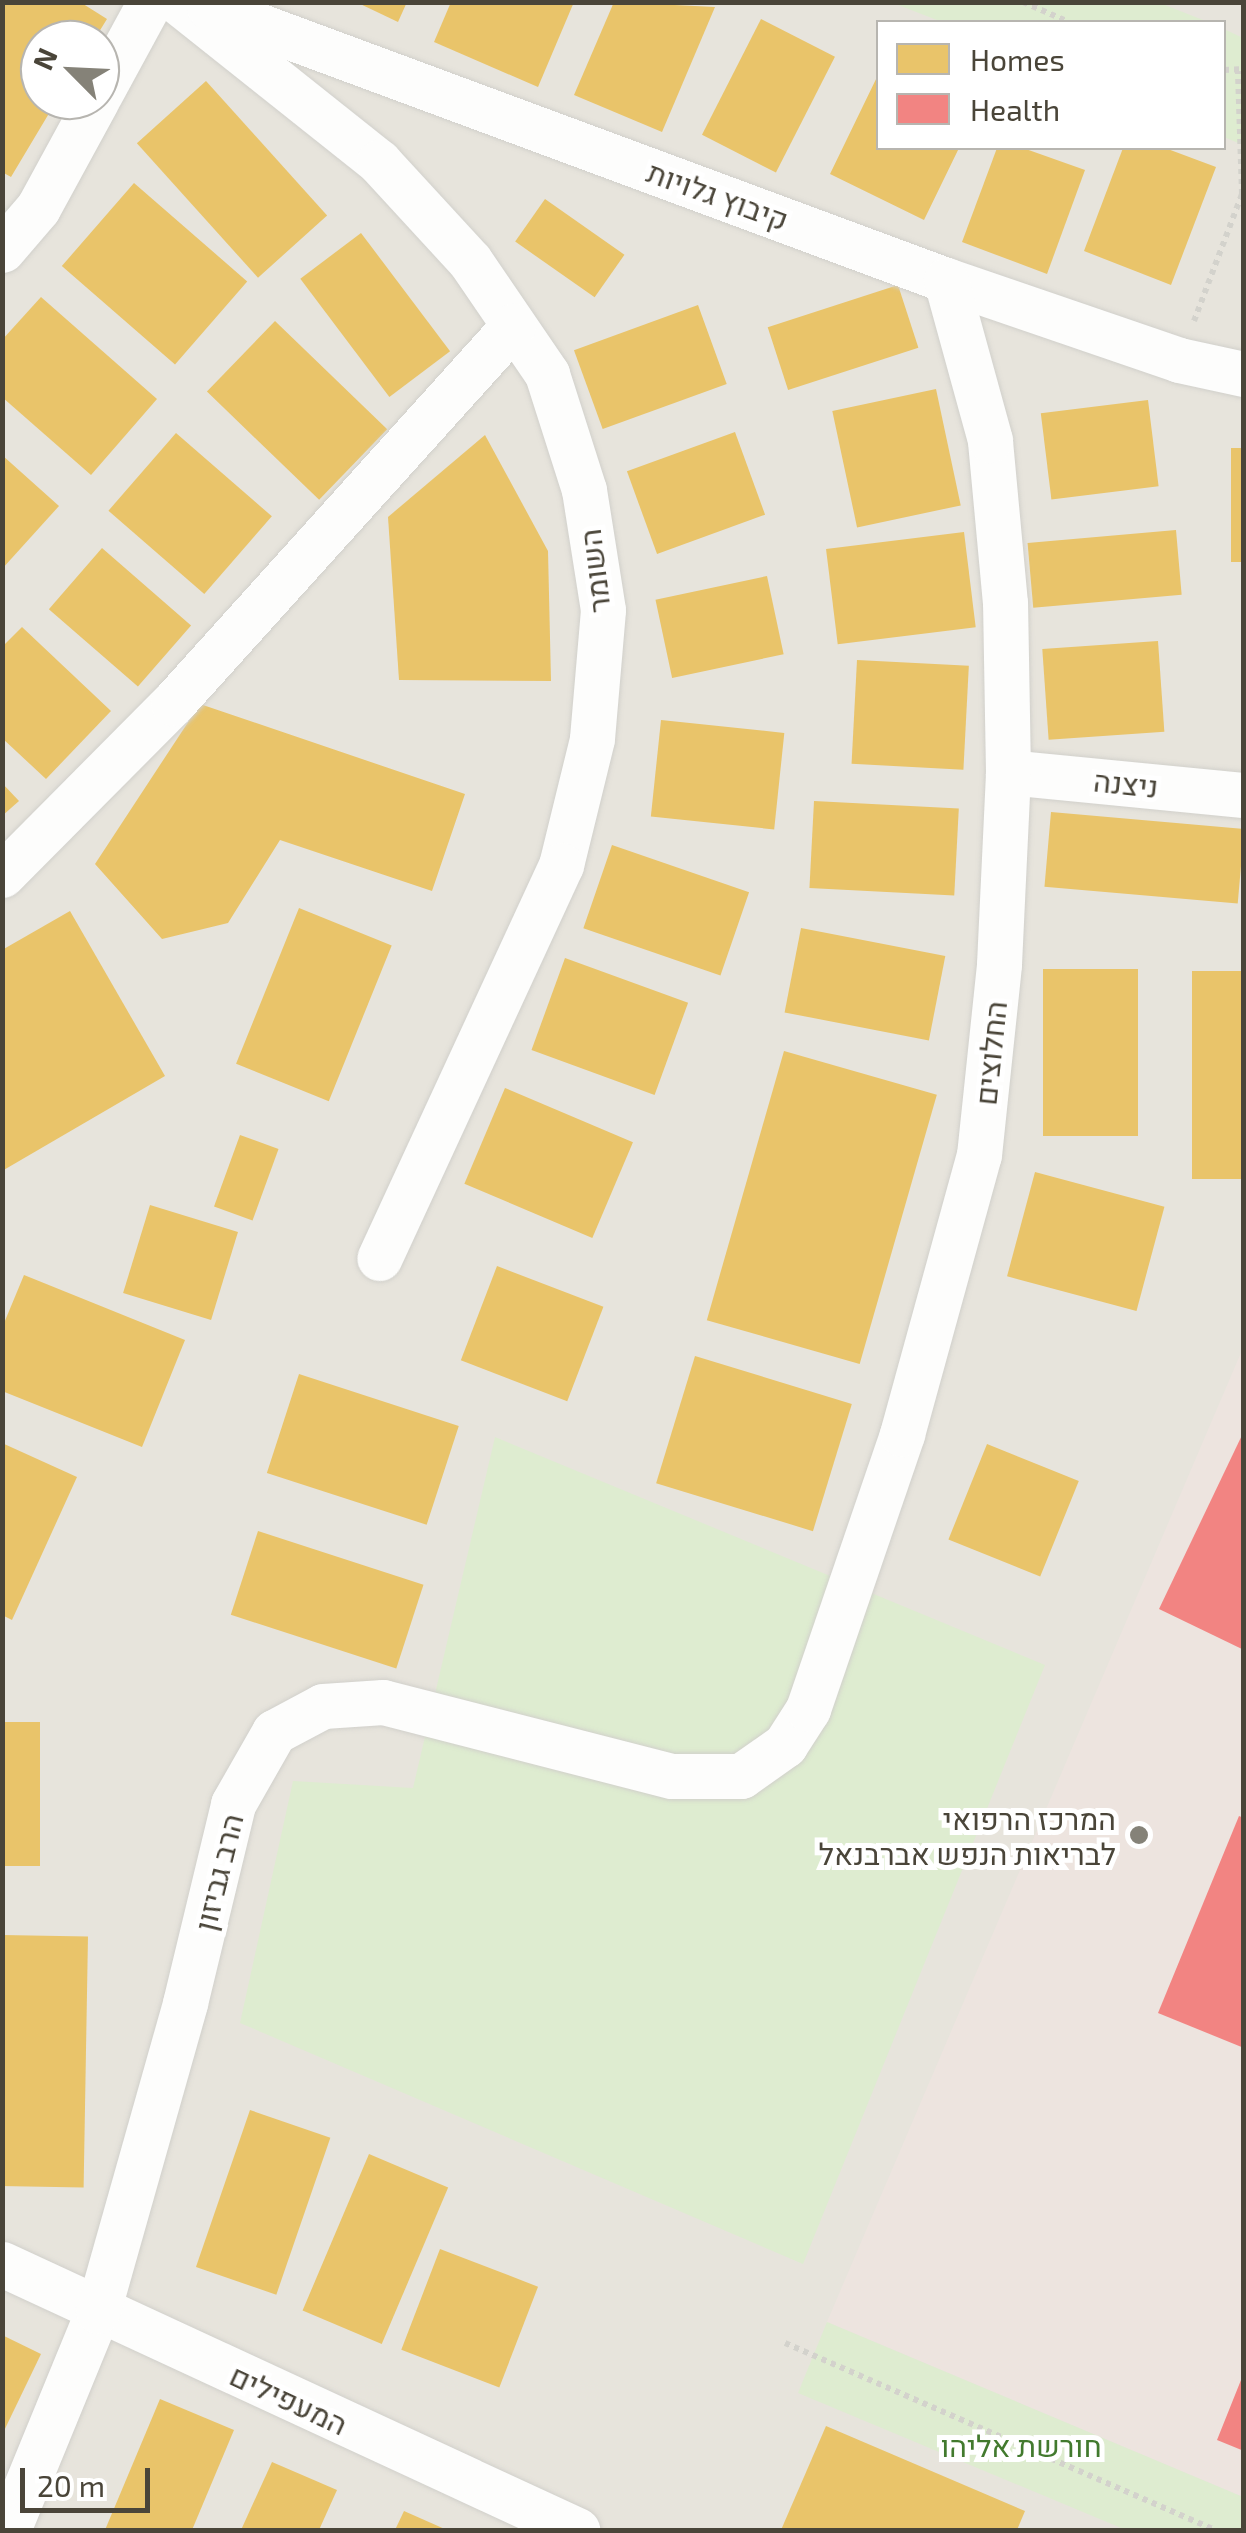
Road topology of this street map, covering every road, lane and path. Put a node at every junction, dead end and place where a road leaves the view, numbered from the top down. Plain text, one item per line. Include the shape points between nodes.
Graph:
1 (150, 2) edge
2 (178, 2) edge
3 (198, 2) edge
4 (1023, 2) edge
5 (1064, 20) edge
6 (120, 57) edge
7 (1241, 70) edge
8 (86, 120) edge
9 (2, 250) edge
10 (946, 280) junction
11 (513, 326) junction
12 (1179, 360) junction
13 (1244, 374) edge
14 (1008, 772) junction
15 (1244, 795) edge
16 (2, 876) edge
17 (379, 1258) dead end
18 (740, 1776) joint
19 (2, 2264) edge
20 (98, 2311) junction
21 (785, 2343) dead end
22 (8, 2530) edge
23 (576, 2530) edge
24 (1216, 2530) edge

1 - 6 street
2 - 11 street, השומר via 379,162 470,261
3 - 10 street, קיבוץ גלויות
4 - 5 path
7 - 12 path via 1242,194
8 - 9 street via 38,208
10 - 12 street, קיבוץ גלויות
10 - 14 street, החלוצים via 990,440 1005,604
11 - 16 street via 172,703
11 - 17 street, השומר via 547,374 584,490 603,610 592,739 561,865
12 - 13 street, קיבוץ גלויות
14 - 15 street, ניצנה
14 - 18 street, החלוצים via 999,964 979,1155 902,1434 808,1709 785,1745
18 - 20 street, הרב גביזון via 672,1776 383,1702 323,1706 274,1732 233,1804 186,2003
19 - 20 street, המעפילים
20 - 22 street, הרב גביזון
20 - 23 street, המעפילים
21 - 24 path

